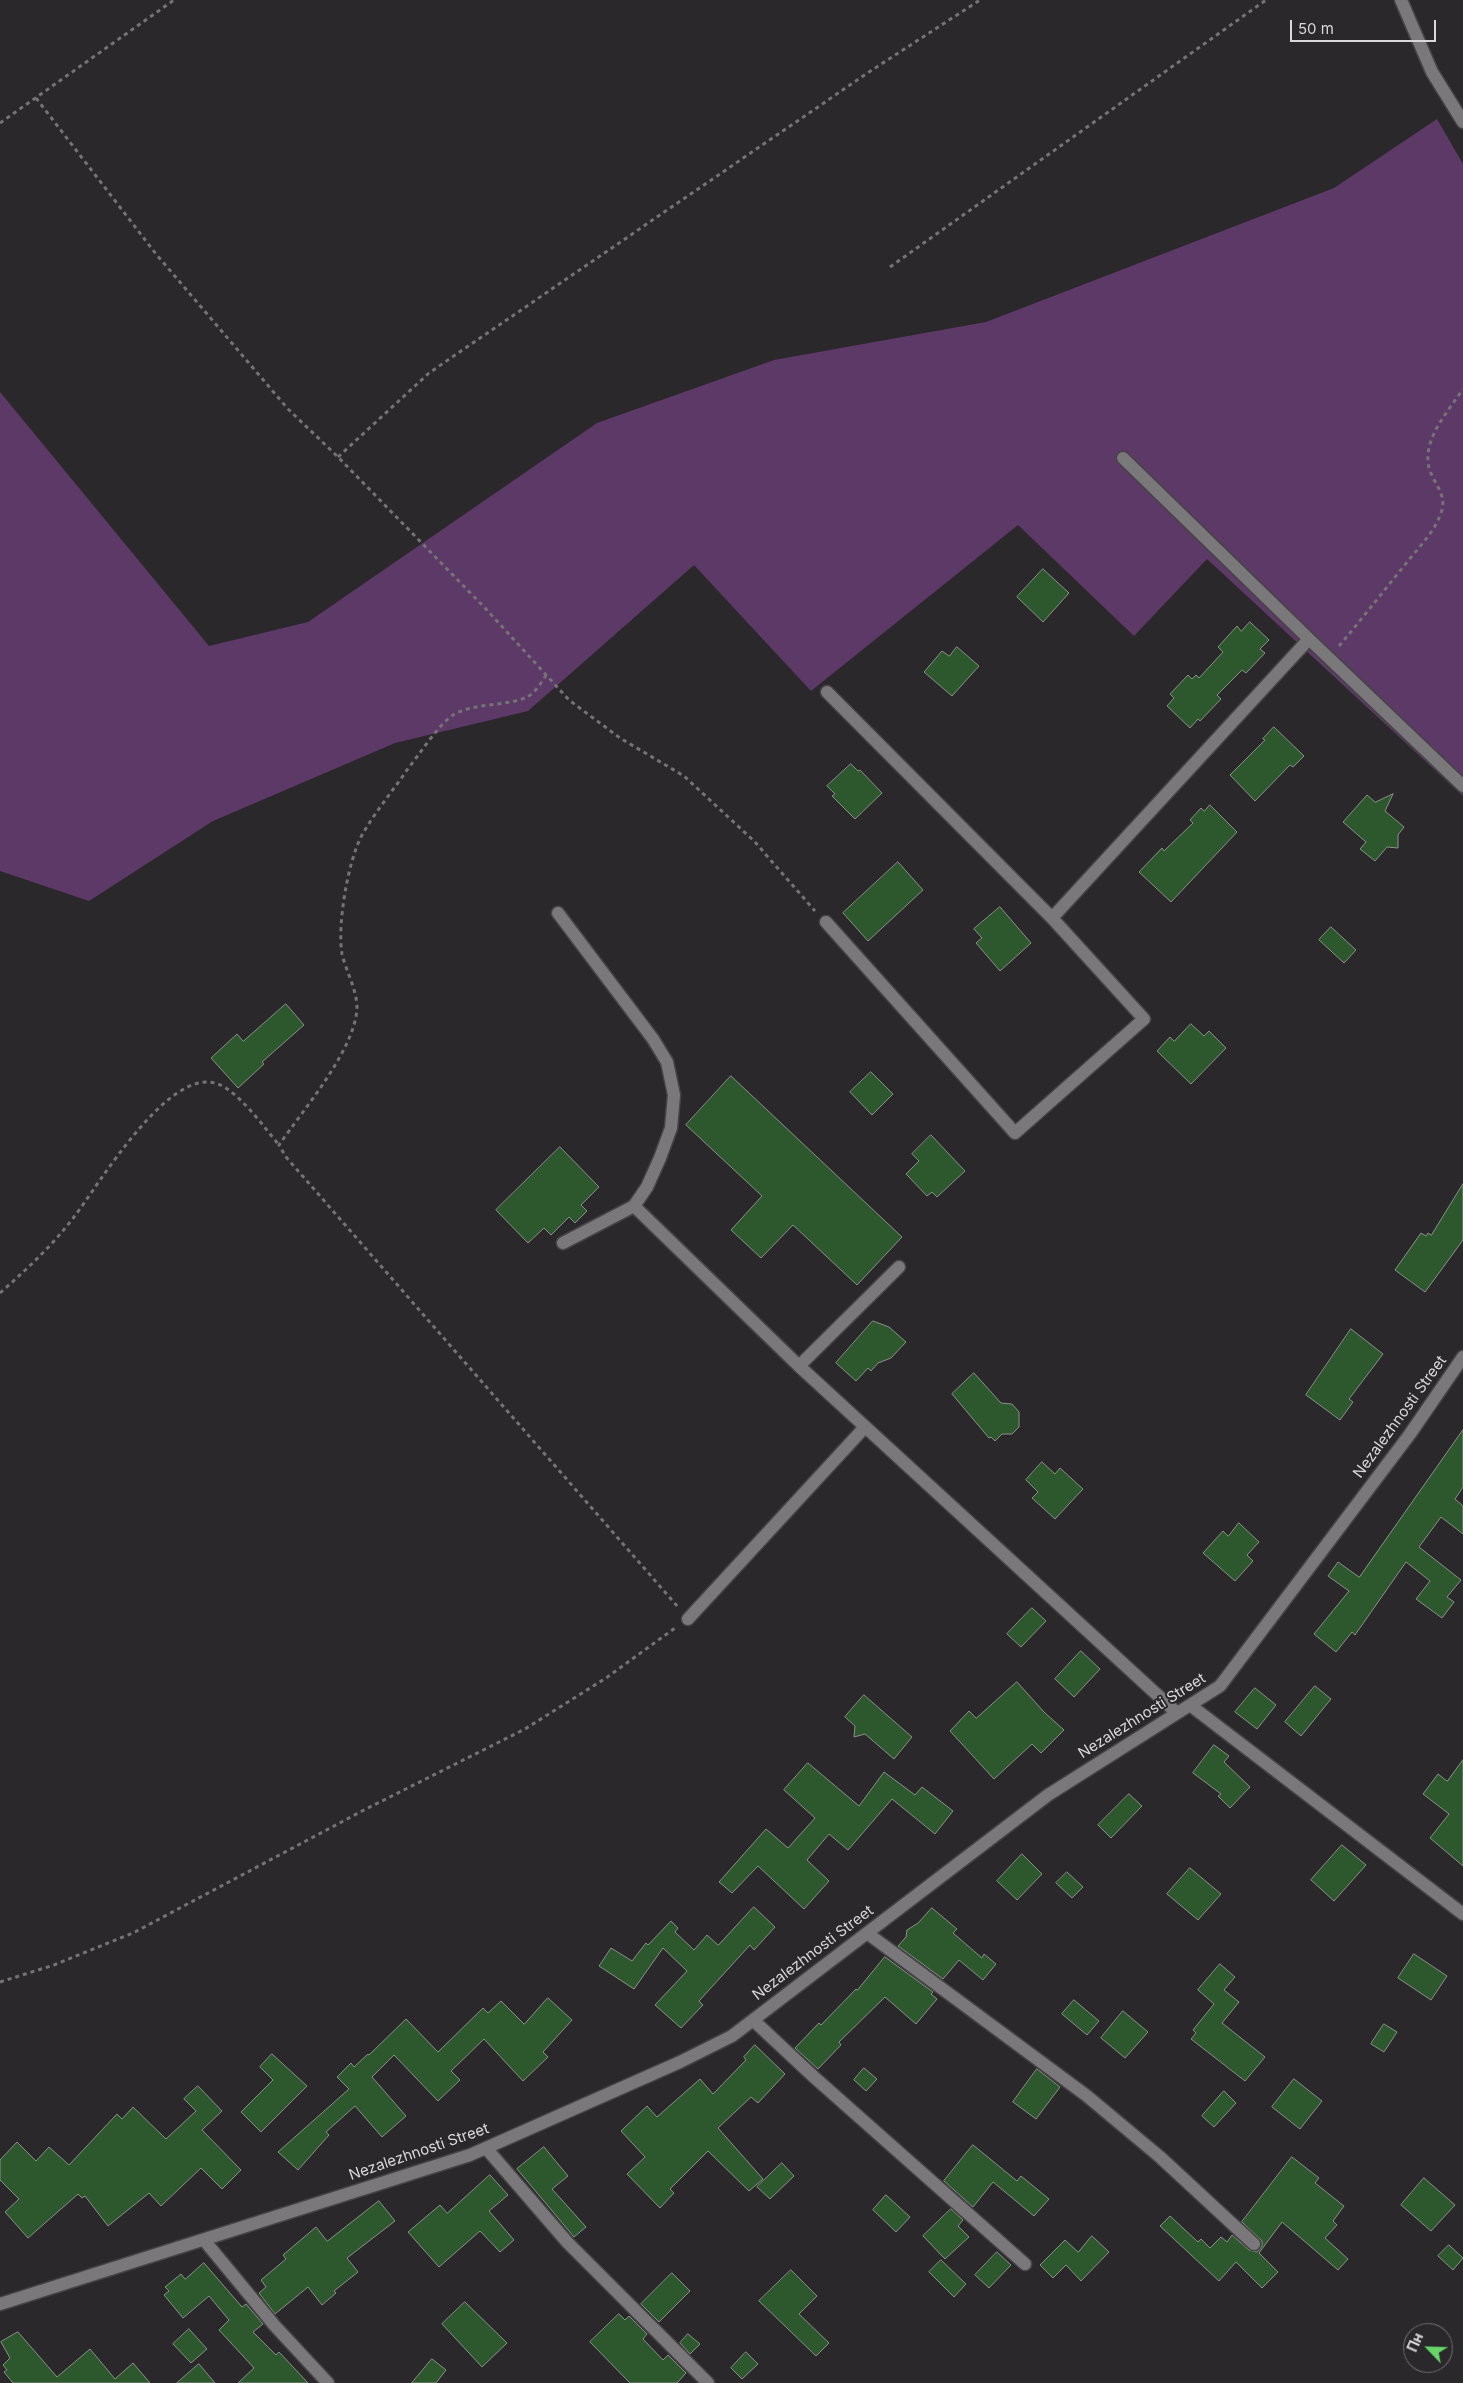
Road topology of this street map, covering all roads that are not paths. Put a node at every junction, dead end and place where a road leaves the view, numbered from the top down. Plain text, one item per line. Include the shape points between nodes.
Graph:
1 (1401, 0) edge
2 (1463, 122) edge
3 (1123, 458) dead end
4 (1309, 639) junction
5 (828, 692) dead end
6 (1463, 786) edge
7 (558, 913) dead end
8 (1052, 918) junction
9 (826, 922) road end
10 (634, 1206) junction
11 (563, 1243) dead end
12 (899, 1267) dead end
13 (1463, 1357) edge
14 (799, 1366) junction
15 (865, 1426) junction
16 (688, 1619) road end
17 (1190, 1705) junction
18 (1178, 1713) junction
19 (1463, 1914) edge
20 (867, 1933) junction
21 (753, 2020) junction
22 (486, 2148) junction
23 (204, 2240) junction
24 (1254, 2244) dead end
25 (1025, 2264) dead end
26 (0, 2304) edge
27 (328, 2383) edge
28 (708, 2383) edge

1 - 2 street via 1432,72
3 - 4 street
4 - 6 street
4 - 8 street
5 - 8 street
7 - 10 street via 653,1038 667,1062 674,1094 671,1128 647,1187
8 - 9 street via 1144,1019 1015,1133
10 - 11 street
10 - 14 street
12 - 14 street
13 - 17 street, Nezalezhnosti Street via 1410,1434 1220,1686
14 - 15 street
15 - 16 street
15 - 18 street
17 - 18 street, Nezalezhnosti Street
17 - 19 street
18 - 20 street, Nezalezhnosti Street via 1048,1795
20 - 21 street, Nezalezhnosti Street
20 - 24 street via 1087,2096 1160,2157
21 - 22 street, Nezalezhnosti Street via 732,2036 680,2062
21 - 25 street
22 - 23 street, Nezalezhnosti Street
22 - 28 street via 568,2243
23 - 26 street, Nezalezhnosti Street
23 - 27 street via 275,2326

